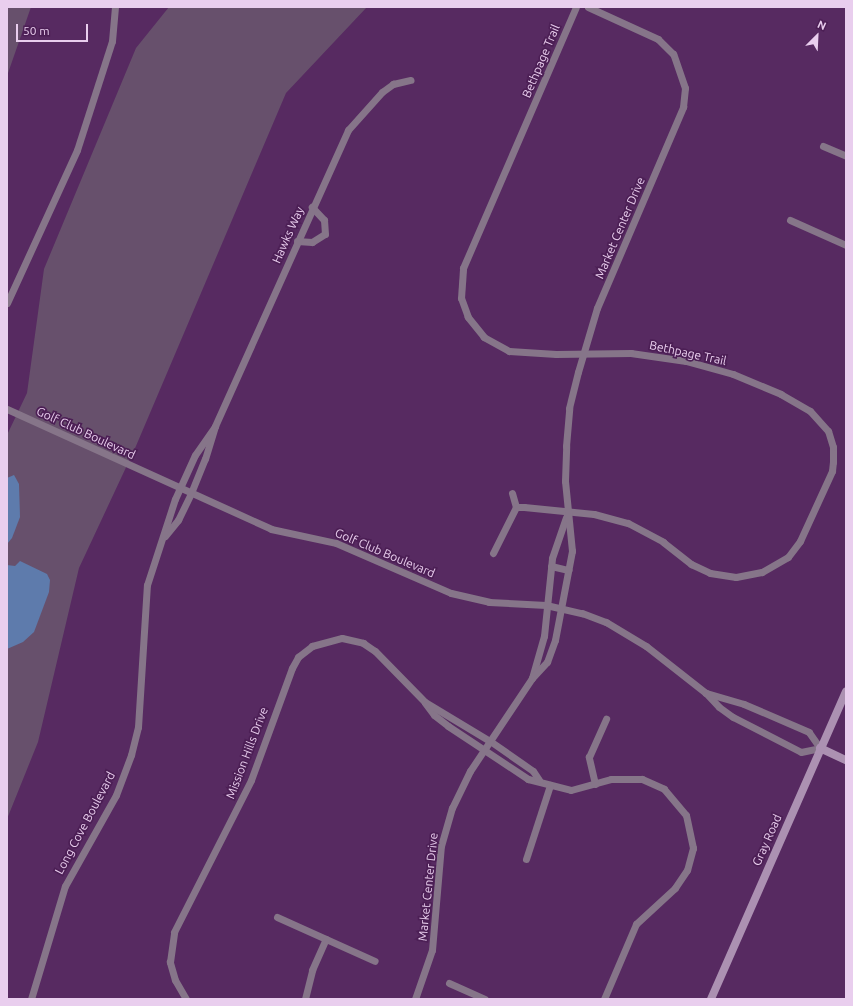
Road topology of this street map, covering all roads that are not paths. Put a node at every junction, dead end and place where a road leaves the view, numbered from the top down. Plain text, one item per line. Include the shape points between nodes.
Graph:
1 (116, 7) edge
2 (576, 7) edge
3 (588, 7) edge
4 (411, 80) dead end
5 (823, 146) dead end
6 (846, 156) edge
7 (312, 208) junction
8 (790, 220) dead end
9 (298, 241) junction
10 (846, 246) edge
11 (7, 303) edge
12 (583, 353) junction
13 (7, 409) edge
14 (215, 426) junction
15 (180, 488) junction
16 (191, 493) junction
17 (512, 493) dead end
18 (516, 507) junction
19 (568, 511) junction
20 (163, 538) junction
21 (493, 553) dead end
22 (551, 566) junction
23 (569, 570) junction
24 (546, 605) junction
25 (562, 608) junction
26 (532, 678) junction
27 (846, 691) edge
28 (706, 693) junction
29 (425, 702) junction
30 (606, 719) dead end
31 (490, 741) junction
32 (820, 748) junction
33 (484, 750) junction
34 (846, 760) edge
35 (539, 780) junction
36 (595, 784) junction
37 (550, 785) junction
38 (526, 859) dead end
39 (277, 917) dead end
40 (326, 939) junction
41 (375, 961) dead end
42 (449, 983) dead end
43 (480, 998) edge
44 (31, 999) edge
45 (186, 999) edge
46 (305, 999) edge
47 (415, 999) edge
48 (604, 999) edge
49 (711, 999) edge

1 - 11 street via 112,41 77,150
2 - 12 street, Bethpage Trail via 464,268 461,290 464,309 473,325 484,337 500,347 520,352
3 - 12 street, Market Center Drive via 658,39 673,54 685,88 683,107 674,132 597,308
4 - 7 street, Hawks Way via 393,84 358,116 338,148
5 - 6 street
7 - 9 street, Hawks Way
7 - 9 street via 324,220 325,234 312,242
8 - 10 street
9 - 14 street, Hawks Way
12 - 19 street, Market Center Drive via 569,408 566,446
12 - 19 street, Bethpage Trail via 658,356 712,367 754,382 801,405 816,416 828,431 833,447 833,462 832,471 798,545 771,569 751,575 728,577 710,573 691,564 642,529 613,519
13 - 15 street, Golf Club Boulevard
14 - 15 street, Hawks Way via 195,455
14 - 16 street, Hawks Way
15 - 16 street, Golf Club Boulevard
15 - 20 street, Long Cove Boulevard via 168,514
16 - 20 street, Long Cove Boulevard via 178,520
16 - 24 street, Golf Club Boulevard via 271,529 336,542 451,593 489,602
17 - 18 street
18 - 19 street, Bethpage Trail
18 - 21 street
19 - 22 street, Market Center Drive
19 - 23 street, Market Center Drive via 572,551
20 - 44 street, Long Cove Boulevard via 150,572 144,601 138,726 131,755 116,795 65,886
22 - 23 street
22 - 24 street, Market Center Drive
23 - 25 street, Market Center Drive
24 - 25 street, Golf Club Boulevard
24 - 26 street, Market Center Drive via 544,636
25 - 26 street, Market Center Drive via 547,662
25 - 28 street, Golf Club Boulevard via 591,616 622,629
26 - 31 street, Market Center Drive
27 - 32 street, Gray Road
28 - 32 street, Golf Club Boulevard via 744,704 810,732
28 - 32 street, Golf Club Boulevard via 733,718 780,742 801,752
29 - 31 street, Mission Hills Drive
29 - 33 street, Mission Hills Drive via 439,720
29 - 45 street, Mission Hills Drive via 363,642 349,638 334,639 312,646 298,657 288,675 247,789 174,932 170,962 175,980
30 - 36 street via 589,757
31 - 33 street, Market Center Drive
31 - 35 street, Mission Hills Drive via 533,771
32 - 34 street
32 - 49 street, Gray Road
33 - 35 street, Mission Hills Drive via 528,779
33 - 47 street, Market Center Drive via 464,783 446,824 441,846 432,950
35 - 37 street, Mission Hills Drive
36 - 37 street, Mission Hills Drive via 571,790
36 - 48 street, Mission Hills Drive via 611,779 634,777 664,789 686,814 692,842 690,863 680,882 636,924
37 - 38 street
39 - 40 street
40 - 41 street
40 - 46 street via 312,970
42 - 43 street

